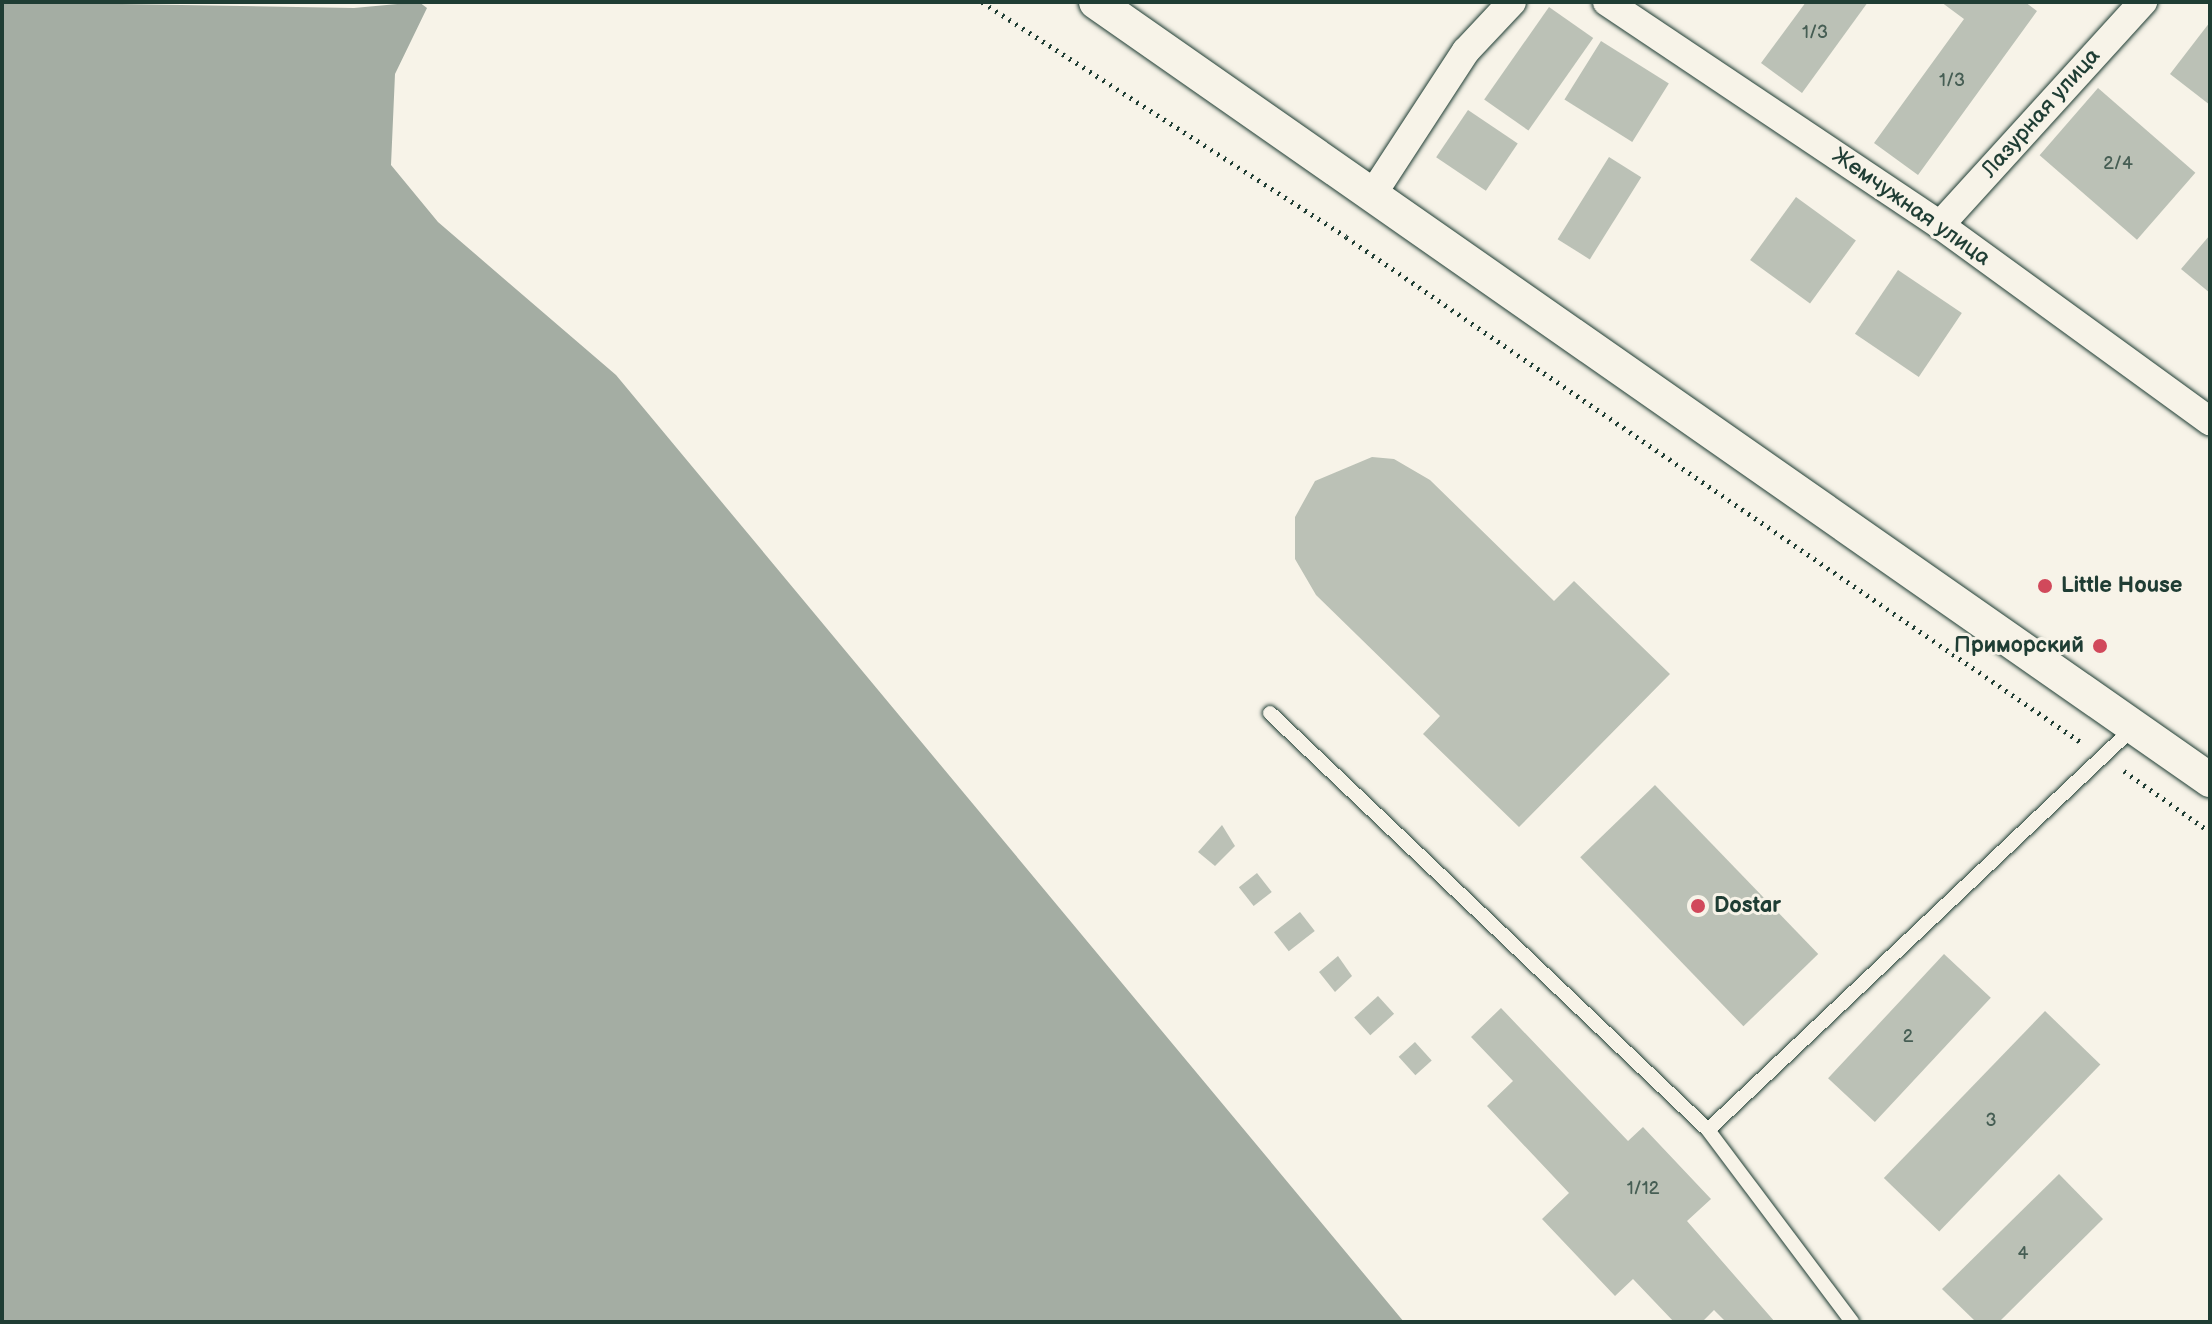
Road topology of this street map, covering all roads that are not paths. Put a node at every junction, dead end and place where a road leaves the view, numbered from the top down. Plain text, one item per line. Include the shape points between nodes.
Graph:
1 (1096, 2) edge
2 (1512, 2) edge
3 (1607, 2) edge
4 (2143, 2) edge
5 (1372, 195) junction
6 (1940, 225) junction
7 (2210, 421) edge
8 (1270, 713) dead end
9 (2133, 728) junction
10 (2210, 780) edge
11 (1708, 1130) junction
12 (1852, 1322) edge

1 - 5 street
2 - 5 street via 1466,51
3 - 6 street, Жемчужная улица
4 - 6 street, Лазурная улица
5 - 9 street
6 - 7 street, Жемчужная улица
8 - 11 lane
9 - 10 street
9 - 11 lane
11 - 12 lane

